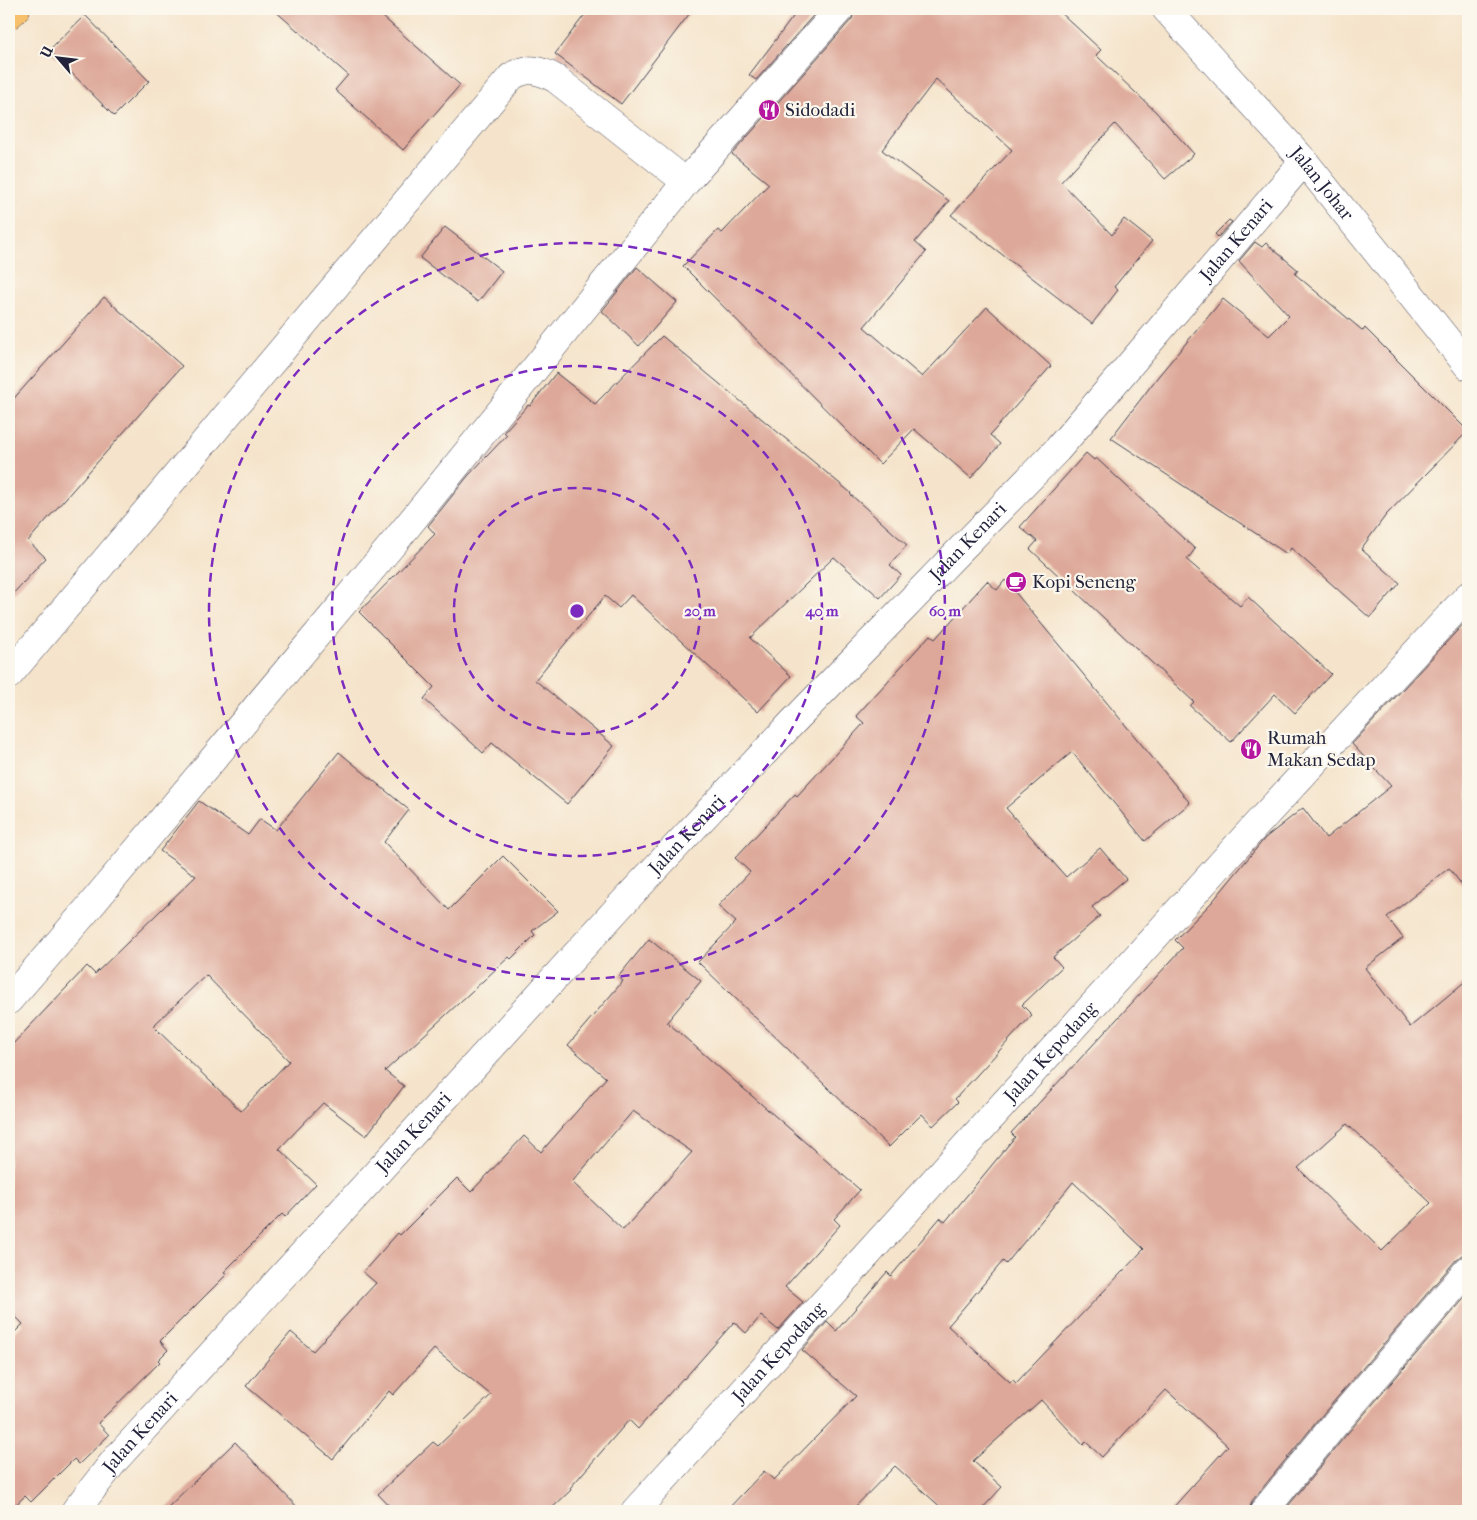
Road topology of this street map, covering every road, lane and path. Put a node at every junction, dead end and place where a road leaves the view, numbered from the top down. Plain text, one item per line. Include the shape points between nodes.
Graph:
1 (16, 9) edge
2 (840, 9) edge
3 (1166, 9) edge
4 (9, 16) edge
5 (1304, 161) junction
6 (686, 182) junction
7 (1468, 366) edge
8 (1468, 596) edge
9 (9, 675) edge
10 (9, 1000) edge
11 (1468, 1270) edge
12 (75, 1511) edge
13 (635, 1511) edge
14 (1264, 1511) edge

1 - 4 main road
2 - 6 street
3 - 5 street, Jalan Johar
5 - 7 street, Jalan Johar
5 - 12 street, Jalan Kenari via 1057,450 620,906 115,1460
6 - 9 street via 544,71 519,72 505,84
6 - 10 street via 397,539
8 - 13 street, Jalan Kepodang via 1257,824
11 - 14 street

